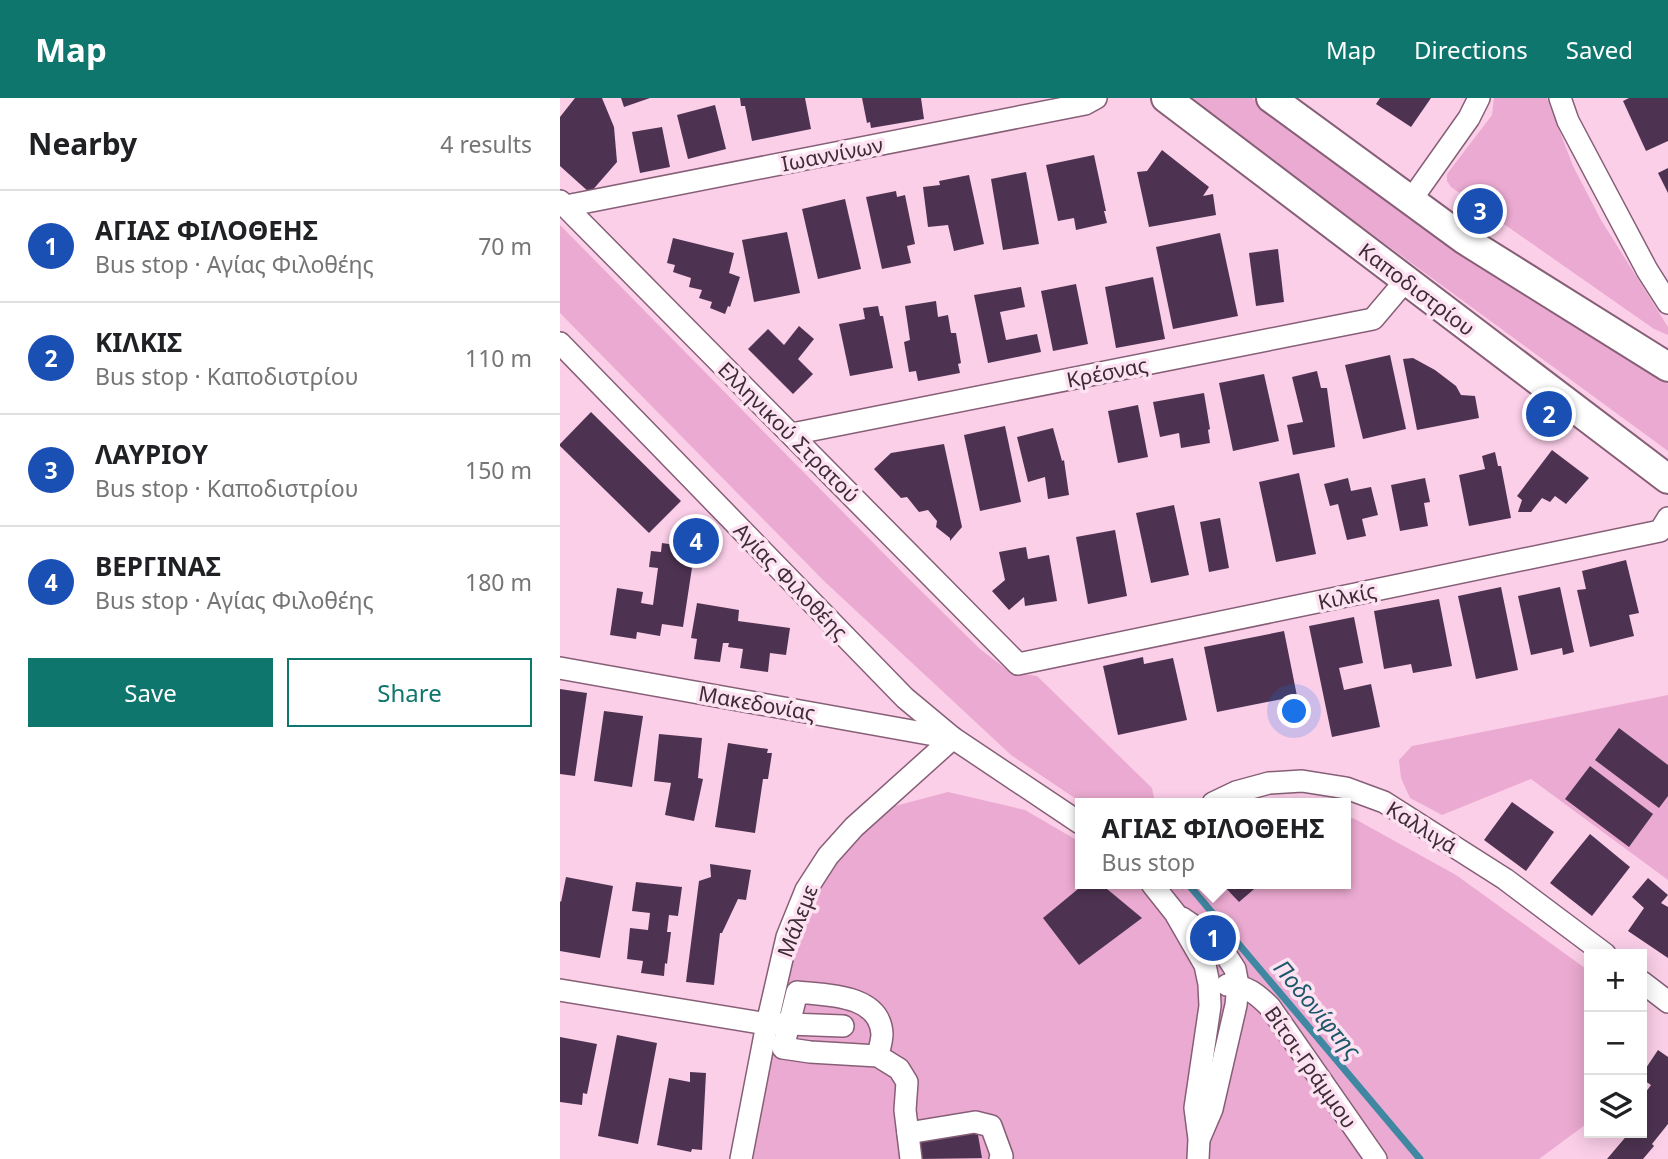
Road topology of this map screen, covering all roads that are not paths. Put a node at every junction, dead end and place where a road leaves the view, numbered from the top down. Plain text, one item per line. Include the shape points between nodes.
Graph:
1 (1096, 98) edge
2 (1166, 98) edge
3 (1271, 98) edge
4 (1479, 98) edge
5 (1560, 98) edge
6 (1410, 200) junction
7 (563, 203) edge
8 (1406, 280) junction
9 (1668, 303) edge
10 (560, 343) edge
11 (1668, 367) edge
12 (792, 434) junction
13 (1668, 479) edge
14 (1668, 519) edge
15 (1018, 664) joint
16 (560, 668) edge
17 (905, 698) junction
18 (895, 728) junction
19 (953, 738) junction
20 (1223, 798) edge
21 (1075, 820) edge
22 (1156, 889) edge
23 (1175, 913) junction
24 (1598, 949) edge
25 (1209, 984) junction
26 (1238, 985) junction
27 (1647, 986) edge
28 (560, 990) edge
29 (1668, 1002) edge
30 (767, 1024) junction
31 (789, 1024) junction
32 (843, 1026) dead end
33 (878, 1056) junction
34 (908, 1133) junction
35 (1198, 1149) edge
36 (741, 1159) edge
37 (911, 1159) edge
38 (1000, 1159) edge
39 (1376, 1159) edge

1 - 7 street, Ιωαννίνων via 1085,104
2 - 8 main road, Καποδιστρίου
3 - 6 main road
4 - 6 street
5 - 9 street via 1568,121
6 - 11 main road via 1465,240
7 - 12 street, Ελληνικού Στρατού
8 - 12 street, Κρέσνας via 1373,319
8 - 13 main road, Καποδιστρίου
10 - 17 street, Αγίας Φιλοθέης
12 - 15 street, Ελληνικού Στρατού
14 - 15 street, Κιλκίς via 1660,531
16 - 18 street, Μακεδονίας
17 - 18 street via 905,723
17 - 19 street, Αγίας Φιλοθέης
18 - 19 street, Μακεδονίας
19 - 21 street, Αγίας Φιλοθέης
19 - 30 street, Μάλεμε via 828,856 806,890 787,937
20 - 24 street, Καλλιγά via 1269,783 1302,781 1346,788 1384,802 1505,879
22 - 23 street
23 - 25 street via 1205,965
23 - 26 street via 1224,952
25 - 26 street
25 - 35 street via 1195,1108
26 - 35 street via 1212,1109
26 - 39 street, Βίτσι-Γράμμου via 1270,1007
27 - 29 street
28 - 30 street
30 - 31 street
30 - 36 street, Μάλεμε
31 - 32 street
31 - 33 street via 783,1048
31 - 33 street via 797,992 842,996 867,1006 879,1020
33 - 34 street via 899,1069 907,1082
34 - 37 street
34 - 38 street via 975,1122 991,1126

